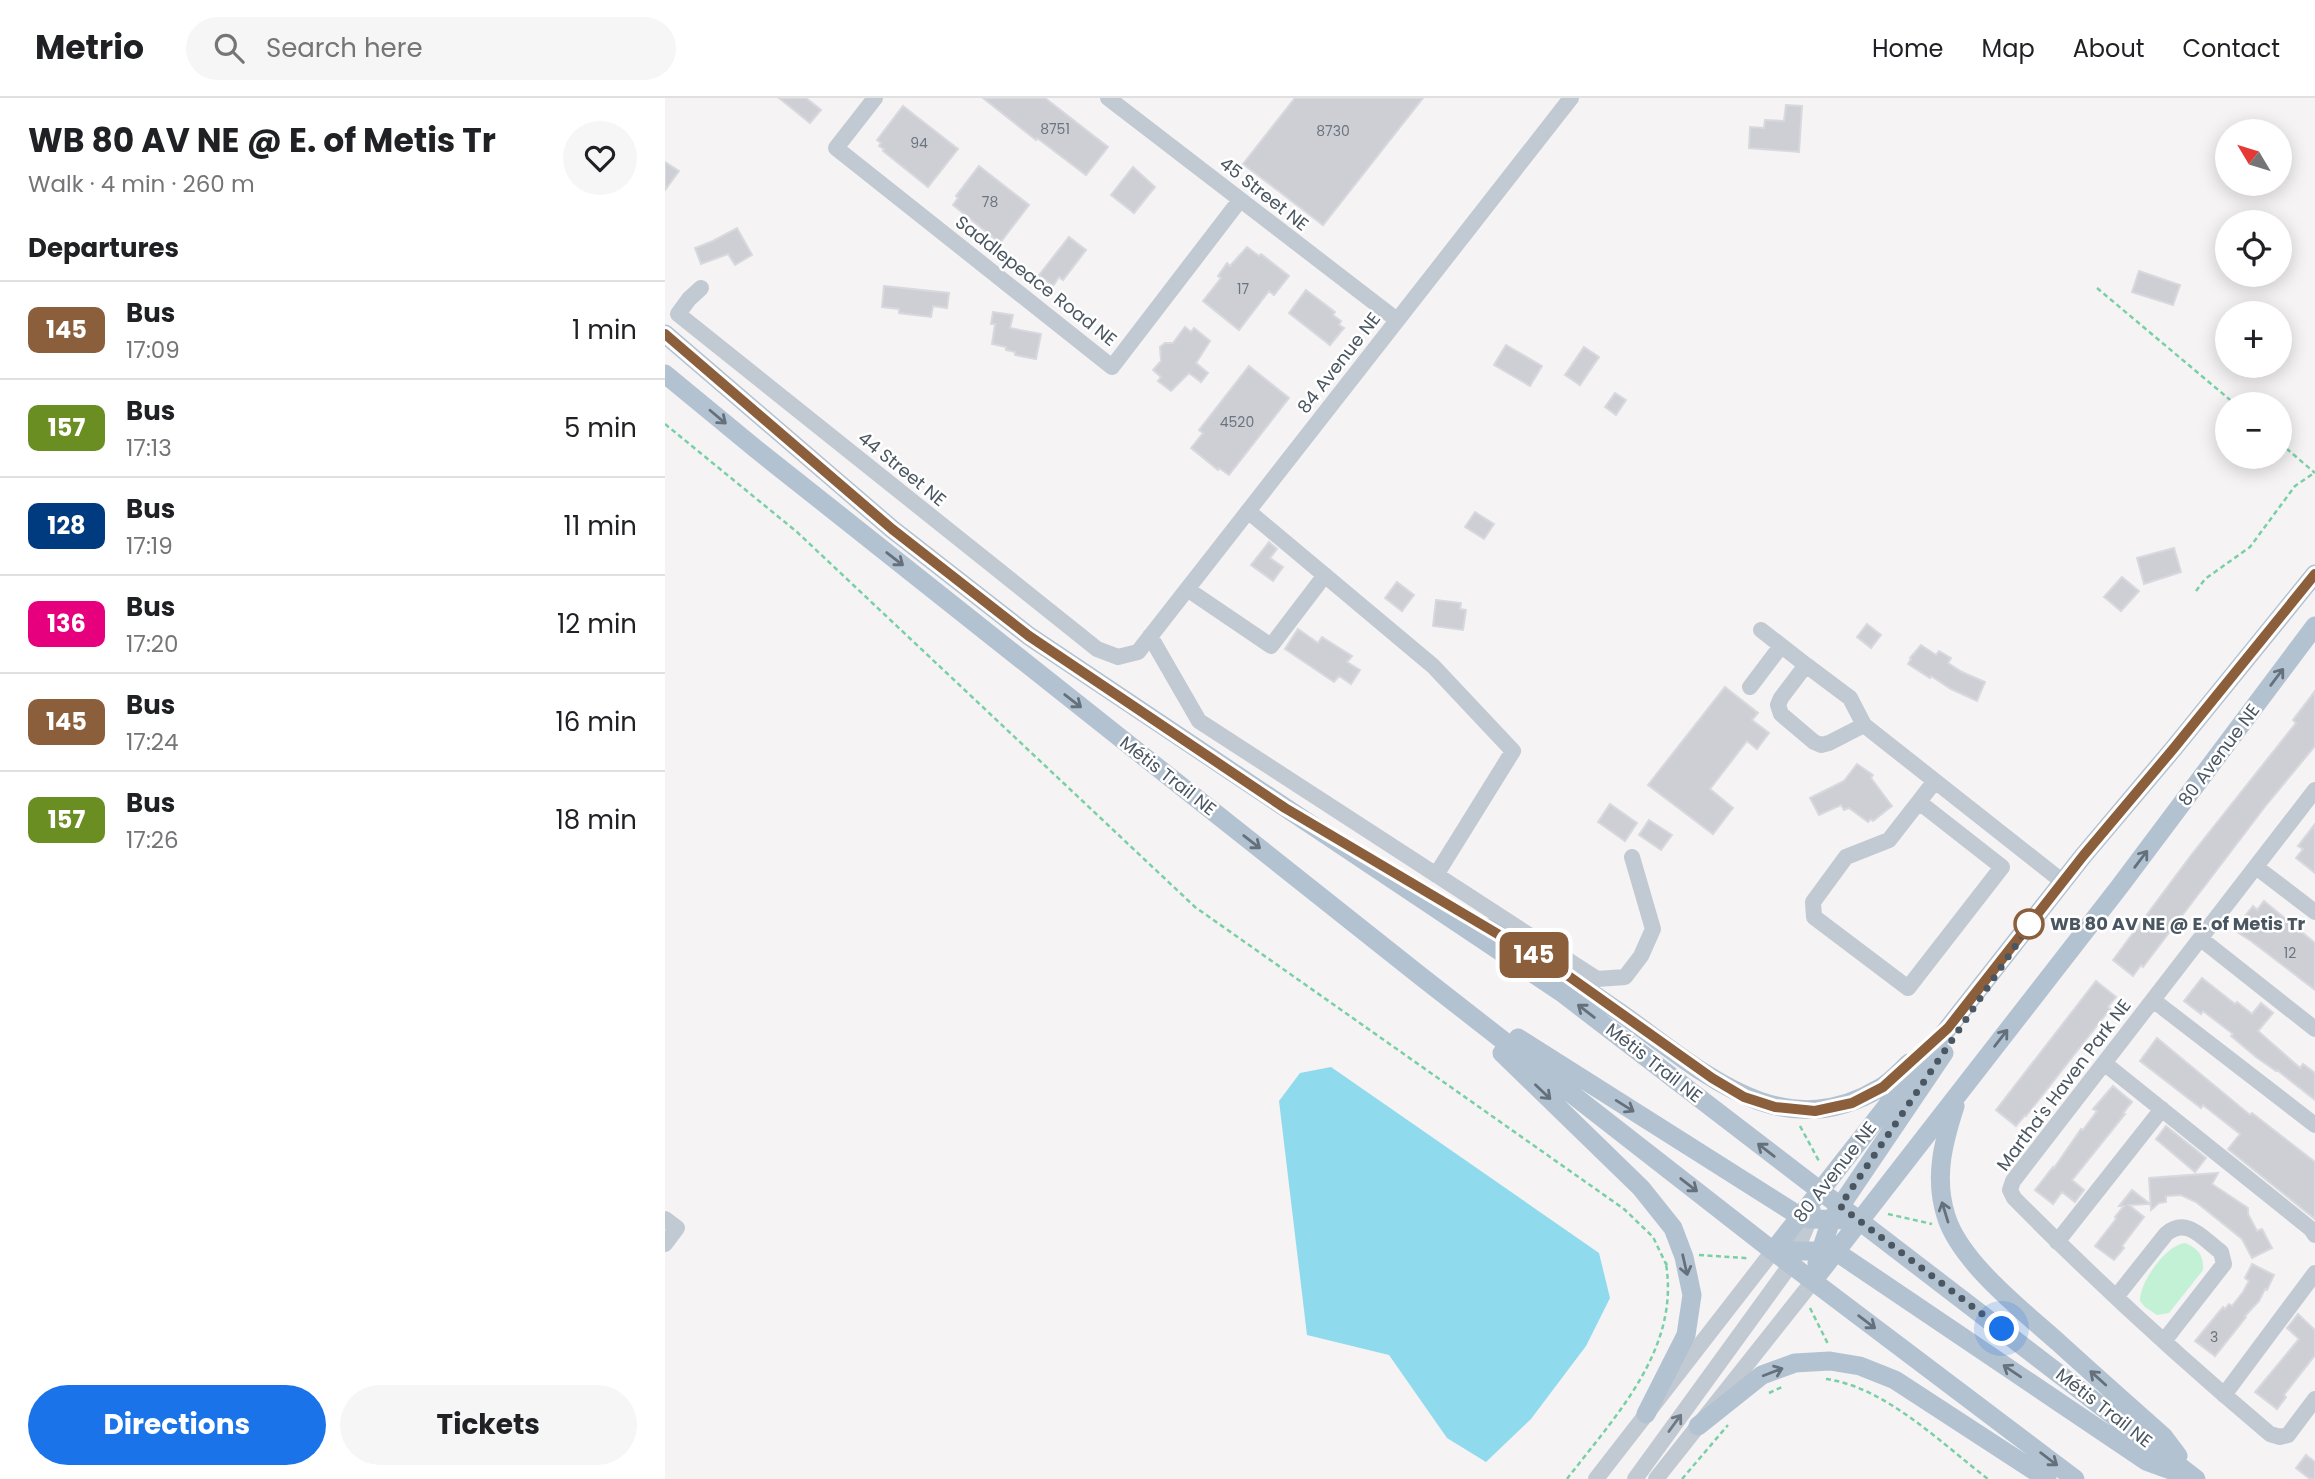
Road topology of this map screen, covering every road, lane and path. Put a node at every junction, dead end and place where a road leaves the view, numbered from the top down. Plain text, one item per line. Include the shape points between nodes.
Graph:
1 (875, 98) edge
2 (1108, 98) edge
3 (1571, 98) edge
4 (1240, 200) junction
5 (701, 288) dead end
6 (2097, 288) dead end
7 (1397, 320) junction
8 (665, 334) edge
9 (665, 374) edge
10 (2221, 392) edge
11 (665, 424) edge
12 (2292, 453) edge
13 (2315, 473) edge
14 (1248, 511) junction
15 (2315, 574) edge
16 (1325, 575) junction
17 (1187, 589) junction
18 (2196, 591) dead end
19 (2314, 629) edge
20 (1761, 630) dead end
21 (1150, 636) junction
22 (1781, 646) junction
23 (1138, 652) joint
24 (1806, 665) junction
25 (1750, 687) dead end
26 (1864, 725) junction
27 (1935, 781) junction
28 (2315, 790) edge
29 (1919, 802) junction
30 (1285, 808) junction
31 (1632, 857) dead end
32 (2256, 867) junction
33 (1436, 874) junction
34 (2063, 882) junction
35 (2315, 912) edge
36 (2035, 917) junction
37 (2201, 939) junction
38 (1423, 978) junction
39 (2153, 1000) junction
40 (1948, 1028) junction
41 (2315, 1029) edge
42 (2104, 1063) junction
43 (1959, 1092) junction
44 (2162, 1109) junction
45 (1795, 1117) dead end
46 (2315, 1125) edge
47 (1825, 1167) dead end
48 (1821, 1191) junction
49 (1835, 1213) junction
50 (1884, 1214) dead end
51 (1805, 1218) junction
52 (1860, 1220) junction
53 (671, 1223) edge
54 (1937, 1225) dead end
55 (2315, 1235) edge
56 (2057, 1242) junction
57 (665, 1244) edge
58 (1750, 1251) dead end
59 (1773, 1251) junction
60 (1827, 1251) junction
61 (1692, 1254) dead end
62 (1745, 1258) junction
63 (1793, 1258) junction
64 (1675, 1261) dead end
65 (1751, 1263) dead end
66 (1666, 1264) junction
67 (2315, 1273) edge
68 (1813, 1280) junction
69 (2116, 1297) junction
70 (1803, 1303) dead end
71 (2164, 1341) junction
72 (1831, 1353) dead end
73 (1817, 1378) dead end
74 (1785, 1386) dead end
75 (1766, 1394) dead end
76 (2224, 1395) junction
77 (2315, 1399) edge
78 (1646, 1414) junction
79 (1734, 1419) dead end
80 (1698, 1426) junction
81 (1567, 1479) edge
82 (1596, 1479) edge
83 (1635, 1479) edge
84 (1656, 1479) edge
85 (1682, 1479) edge
86 (1987, 1479) edge
87 (2047, 1479) edge
88 (2075, 1479) edge
89 (2196, 1479) edge

1 - 4 street, Saddlepeace Road NE via 836,148 1112,367
2 - 4 street, 45 Street NE
3 - 7 street, 84 Avenue NE
4 - 7 street, 45 Street NE
5 - 23 street, 44 Street NE via 678,314 1097,649 1118,657
6 - 10 path
7 - 14 street, 84 Avenue NE
8 - 30 main road, Métis Trail NE via 892,529 1029,636
9 -> 38 main road, Métis Trail NE
11 - 66 path via 797,532 1195,907 1624,1209 1653,1237
12 - 13 path
13 - 18 path via 2295,486 2251,547 2205,579
14 - 16 street
14 - 17 street, 84 Avenue NE
15 - 34 main road, 80 Avenue NE
16 - 17 street via 1271,646
16 - 33 street via 1433,666 1513,751
17 - 21 street, 84 Avenue NE
43 -> 19 main road, 80 Avenue NE
20 - 22 street
21 - 23 street, 84 Avenue NE
21 - 33 street via 1199,721
22 - 24 street
22 - 25 street
24 - 26 street via 1850,698
24 - 26 street via 1781,698 1781,714 1821,745
26 - 27 street
27 - 29 street
27 - 34 street
28 - 32 street
29 - 29 street via 1889,840 1846,857 1813,902 1814,917 1908,988 2002,867
30 - 40 main road via 1567,975 1744,1097 1775,1107 1815,1111 1852,1103 1883,1087
48 -> 30 main road, Métis Trail NE via 1561,992
31 - 33 street via 1653,929 1625,977 1597,979
32 - 35 street
32 - 37 street
34 - 36 main road, 80 Avenue NE
36 - 40 main road, 80 Avenue NE
36 - 49 main road
37 - 39 street
37 - 41 street
38 -> 51 main road
38 -> 59 main road, Métis Trail NE
38 -> 78 main road via 1606,1153 1673,1228 1692,1295 1686,1335
39 - 42 street, Martha's Haven Park NE
39 - 46 street, Martha's Haven Park NE
40 - 48 main road, 80 Avenue NE
42 - 44 street
42 - 56 street, Martha's Haven Park NE via 2010,1190
43 - 52 main road, 80 Avenue NE
89 -> 43 main road via 2163,1436 2008,1298 1966,1254 1946,1219 1939,1170
44 - 55 street
44 - 56 street
45 - 47 path
48 - 49 main road, Métis Trail NE
48 - 51 main road, 80 Avenue NE
49 - 51 main road
49 - 52 main road
49 - 60 main road
50 - 54 path
51 - 59 main road, 80 Avenue NE
51 - 63 street
52 - 60 main road, 80 Avenue NE
52 - 89 main road, Métis Trail NE
53 - 57 street
56 - 69 street, Martha's Haven Park NE
58 - 62 path
59 - 63 main road
59 - 78 street, 80 Avenue NE
60 - 63 main road
60 - 68 main road, 80 Avenue NE
89 -> 60 main road via 2146,1461
61 - 62 path
62 - 65 path
63 - 68 main road
83 -> 63 street
64 - 66 path
66 - 81 path via 1669,1302 1653,1356 1625,1404
67 - 76 street
68 - 80 street, 80 Avenue NE
68 -> 88 main road
69 - 71 street, Martha's Haven Park NE
69 - 71 street via 2174,1226 2186,1226 2221,1252 2224,1264
70 - 72 path
71 - 76 street, Martha's Haven Park NE
73 - 86 path via 1857,1386 1879,1397
74 - 75 path
76 - 77 street, Martha's Haven Park NE via 2270,1434 2280,1437 2288,1435
78 - 82 street, 80 Avenue NE
79 - 85 path
80 - 84 street, 80 Avenue NE
80 -> 87 main road via 1773,1371 1795,1363 1860,1366 1895,1380

